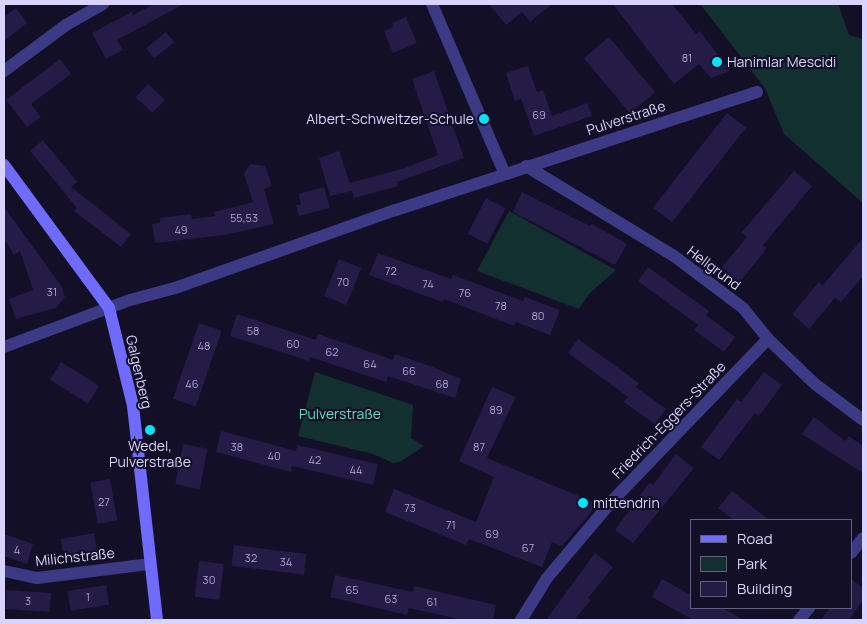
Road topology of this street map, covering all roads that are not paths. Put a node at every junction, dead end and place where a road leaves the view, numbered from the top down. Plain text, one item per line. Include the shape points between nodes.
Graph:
1 (103, 4) edge
2 (432, 4) edge
3 (4, 71) edge
4 (757, 92) dead end
5 (4, 165) edge
6 (526, 166) junction
7 (504, 174) junction
8 (109, 308) junction
9 (768, 339) junction
10 (4, 347) edge
11 (863, 420) edge
12 (863, 538) edge
13 (852, 552) edge
14 (150, 564) junction
15 (4, 571) edge
16 (808, 609) edge
17 (157, 620) edge
18 (521, 620) edge
19 (799, 620) edge

1 - 3 street via 66,25
2 - 7 street
4 - 6 street, Pulverstraße
5 - 8 street, Galgenberg
6 - 7 street, Pulverstraße
6 - 9 street, Hellgrund via 674,256 743,308
7 - 8 street, Pulverstraße
8 - 10 street, Pulverstraße
8 - 14 street, Galgenberg via 133,406
9 - 11 street, Hellgrund via 815,384
9 - 18 street, Friedrich-Eggers-Straße via 612,501 548,578
12 - 13 street
14 - 15 street, Milichstraße via 37,578
14 - 17 street, Galgenberg
16 - 19 street

